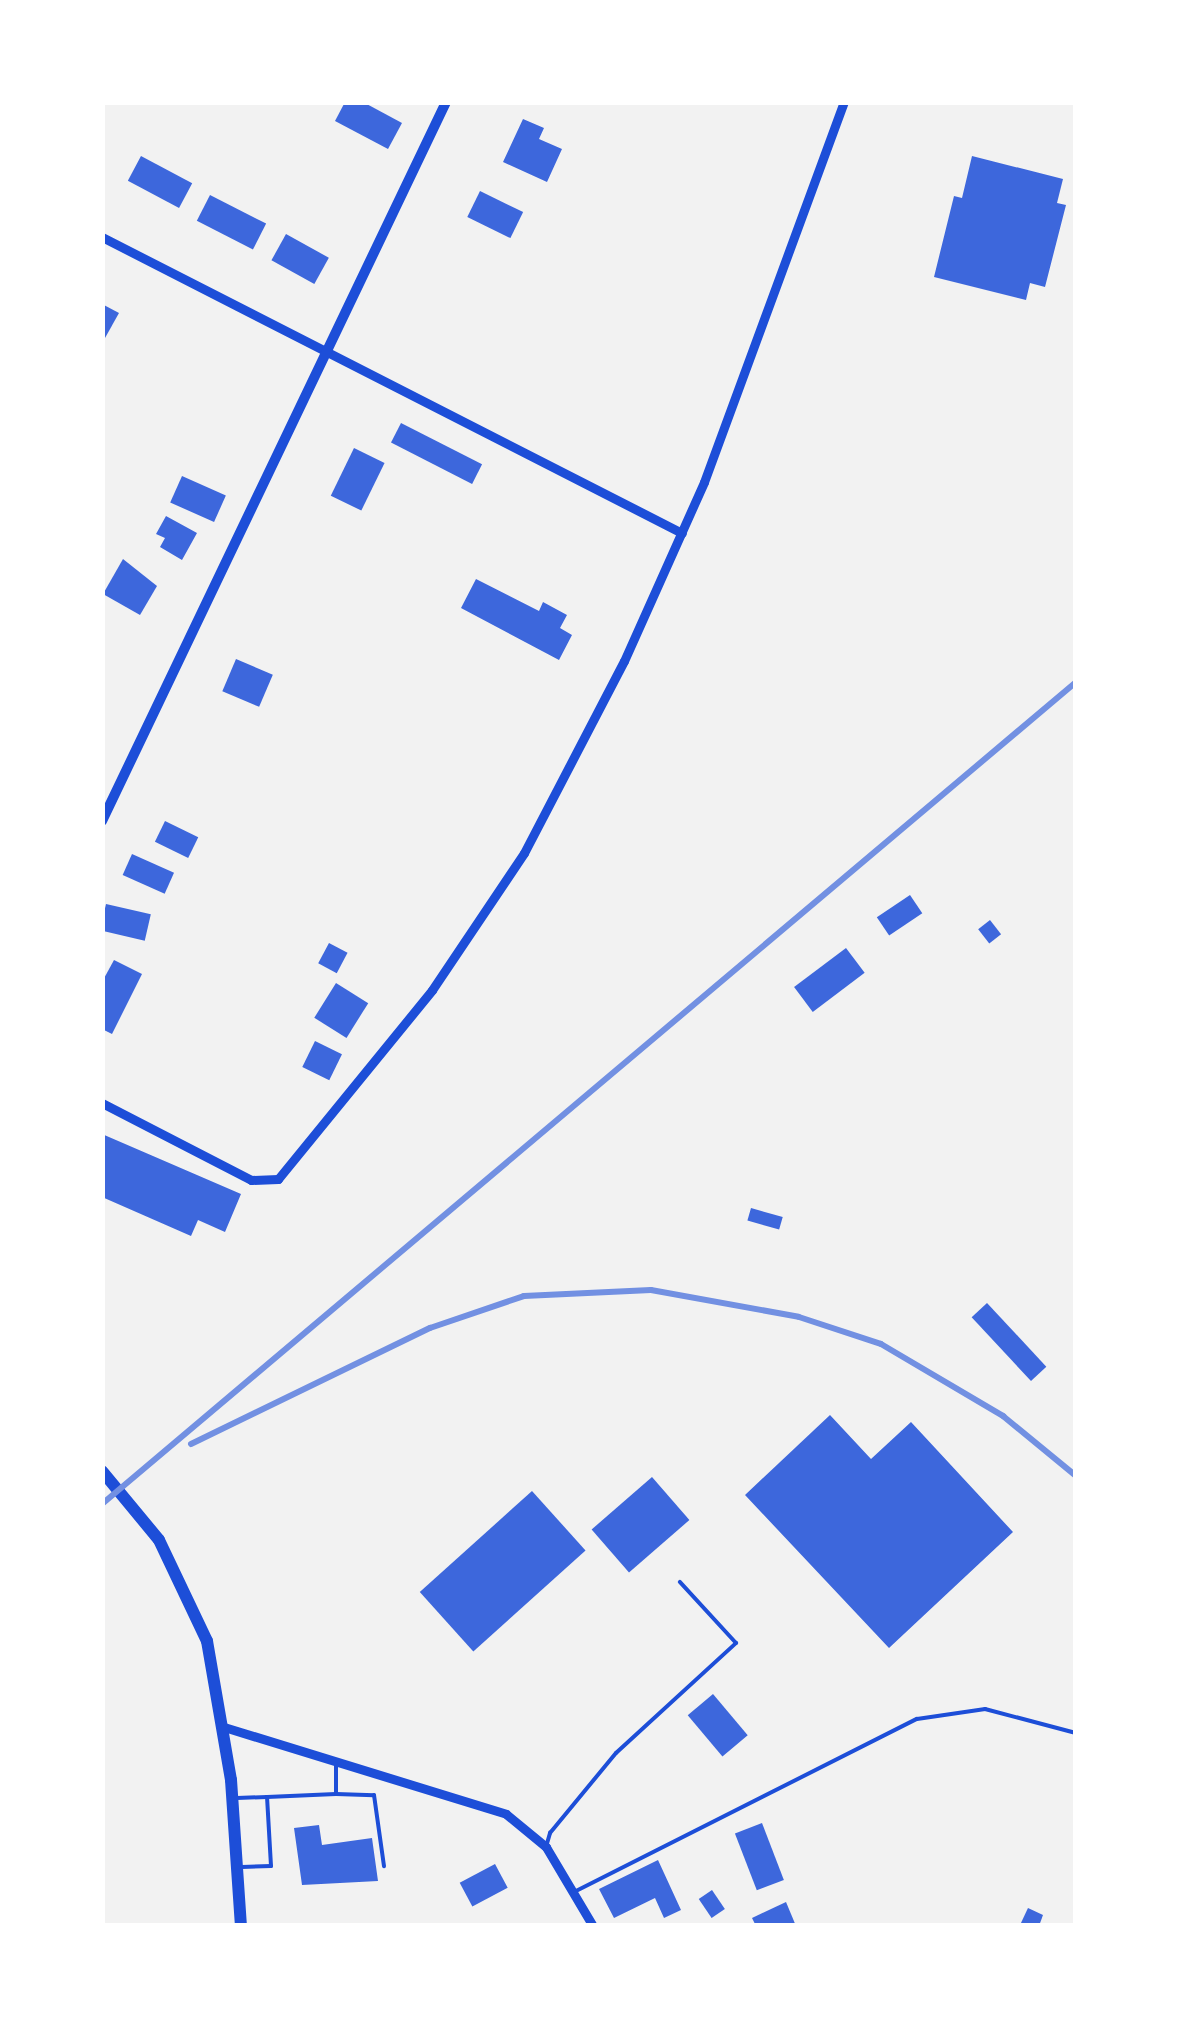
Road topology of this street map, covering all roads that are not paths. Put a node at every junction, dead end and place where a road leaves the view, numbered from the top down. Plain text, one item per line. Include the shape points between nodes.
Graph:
1 (446, 102) edge
2 (844, 102) edge
3 (102, 236) edge
4 (326, 354) junction
5 (682, 534) junction
6 (107, 799) edge
7 (102, 821) edge
8 (102, 1103) edge
9 (102, 1470) edge
10 (680, 1582) dead end
11 (224, 1728) junction
12 (1076, 1732) edge
13 (336, 1760) junction
14 (336, 1794) junction
15 (267, 1797) junction
16 (232, 1798) junction
17 (546, 1847) junction
18 (384, 1866) dead end
19 (237, 1867) junction
20 (574, 1892) junction
21 (588, 1924) edge
22 (241, 1926) edge

1 - 4 street
2 - 5 street
3 - 4 street
4 - 5 street
4 - 6 street
5 - 8 street via 524,854 432,990 286,1174 251,1180
6 - 7 street
9 - 11 main road via 159,1540 195,1605
10 - 17 lane via 736,1644 616,1753 550,1833
11 - 13 street
11 - 16 main road
12 - 20 lane via 985,1709 916,1719
13 - 14 lane
13 - 17 street via 494,1809
14 - 15 lane
14 - 18 lane via 374,1795
15 - 16 lane
15 - 19 lane via 271,1866
16 - 19 main road
17 - 20 street
19 - 22 main road
20 - 21 street

